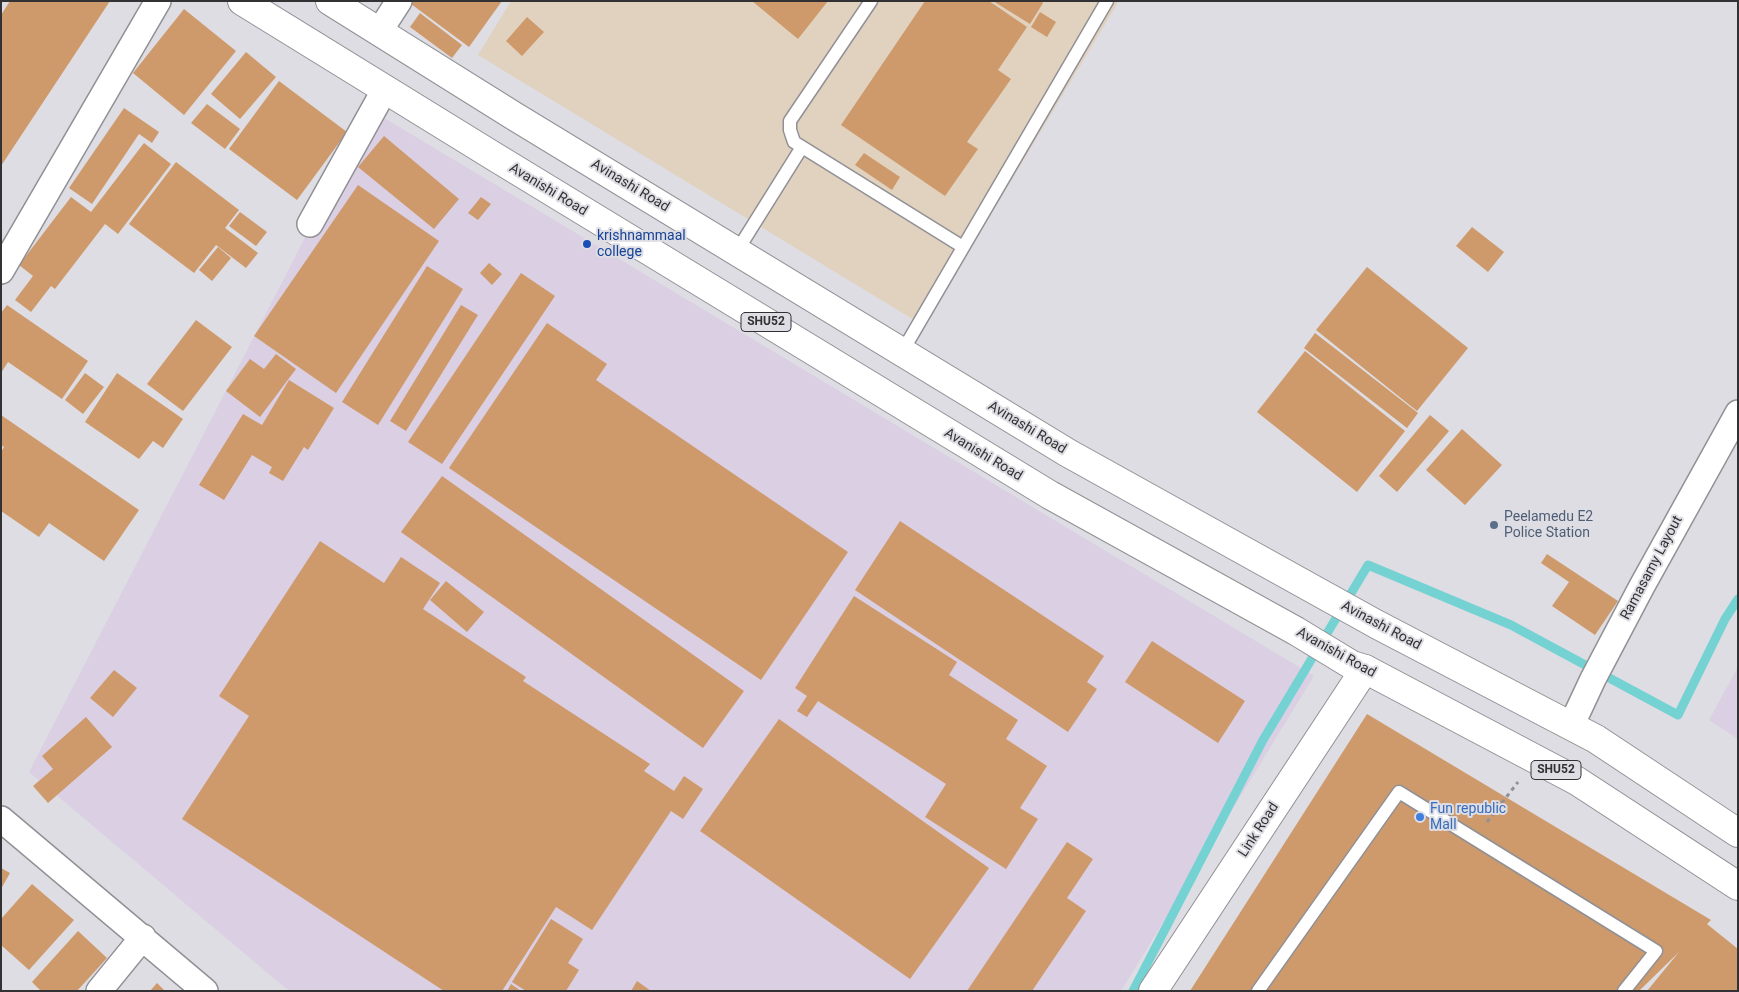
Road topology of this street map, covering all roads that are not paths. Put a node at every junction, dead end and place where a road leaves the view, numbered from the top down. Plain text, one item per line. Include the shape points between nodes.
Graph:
1 (158, 1) edge
2 (242, 1) edge
3 (330, 1) edge
4 (399, 1) edge
5 (871, 1) edge
6 (1107, 1) edge
7 (379, 32) junction
8 (385, 89) junction
9 (802, 147) junction
10 (310, 224) dead end
11 (964, 247) junction
12 (737, 251) junction
13 (1, 271) edge
14 (902, 352) junction
15 (1738, 413) edge
16 (1359, 667) junction
17 (1571, 726) junction
18 (1, 819) edge
19 (1738, 833) edge
20 (1738, 886) edge
21 (143, 937) junction
22 (99, 991) edge
23 (205, 991) edge
24 (1153, 991) edge
25 (1258, 991) edge
26 (1624, 991) edge

1 - 13 street
2 - 8 main road, Avanishi Road / SHU52
3 - 7 main road, Avinashi Road
4 - 7 street
5 - 9 lane via 790,121 794,142
6 - 11 lane
7 - 12 main road, Avinashi Road
8 - 10 street
8 - 16 main road, Avanishi Road / SHU52 via 1050,496
9 - 11 lane
9 - 12 lane
11 - 14 lane
12 - 14 main road, Avinashi Road
14 - 17 main road, Avinashi Road via 1068,453 1376,624
15 - 17 street, Ramasamy Layout via 1598,669
16 - 20 main road, Avanishi Road / SHU52 via 1577,781
16 - 24 main road, Link Road
17 - 19 main road, Avinashi Road
18 - 21 street
21 - 22 street
21 - 23 street
25 - 26 lane via 1399,792 1656,951

